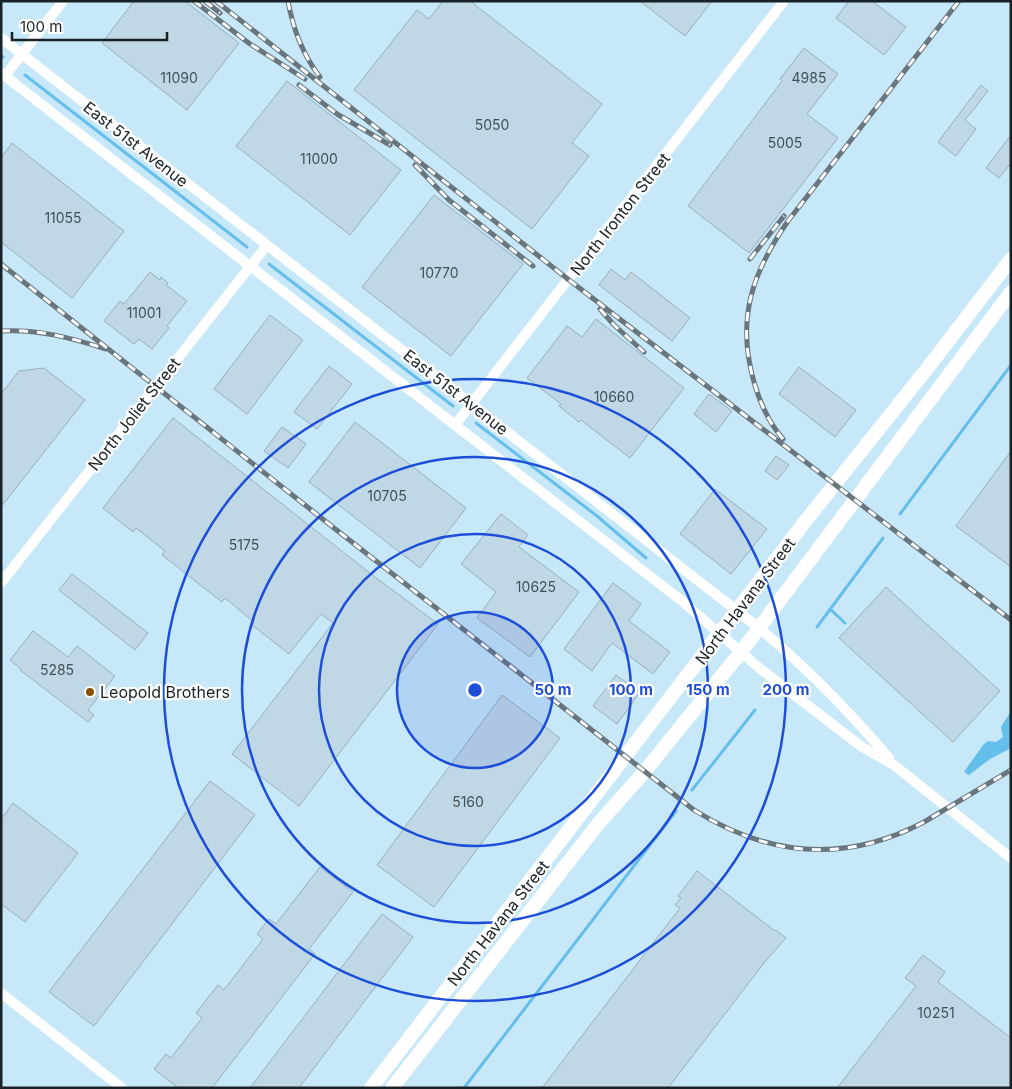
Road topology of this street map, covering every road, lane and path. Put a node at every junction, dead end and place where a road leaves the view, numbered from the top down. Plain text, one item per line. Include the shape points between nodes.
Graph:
1 (63, 1) edge
2 (784, 1) edge
3 (1, 38) edge
4 (22, 54) junction
5 (3, 74) edge
6 (267, 246) junction
7 (1011, 260) edge
8 (250, 266) junction
9 (1011, 292) edge
10 (471, 404) junction
11 (455, 425) junction
12 (1, 583) edge
13 (738, 611) junction
14 (759, 628) junction
15 (720, 633) junction
16 (741, 652) junction
17 (894, 765) junction
18 (1011, 858) edge
19 (1, 993) edge
20 (122, 1088) edge
21 (372, 1088) edge
22 (392, 1088) edge

1 - 4 street
2 - 10 street, North Ironton Street
3 - 4 street, East 51st Avenue
4 - 5 street
4 - 6 street, East 51st Avenue
5 - 8 street, East 51st Avenue
6 - 8 street, North Joliet Street
6 - 10 street, East 51st Avenue
7 - 13 main road, North Havana Street
8 - 11 street, East 51st Avenue
8 - 12 street, North Joliet Street
9 - 14 main road, North Havana Street
10 - 11 street, North Ironton Street
10 - 13 street, East 51st Avenue
11 - 15 street, East 51st Avenue
13 - 14 street, East 51st Avenue
13 - 15 main road, North Havana Street
14 - 16 main road, North Havana Street
14 - 17 street, East 51st Avenue via 854,717
15 - 16 street, East 51st Avenue
15 - 21 main road, North Havana Street
16 - 17 street, East 51st Avenue via 862,747
16 - 22 main road, North Havana Street via 598,824
17 - 18 street, East 51st Avenue
19 - 20 street

